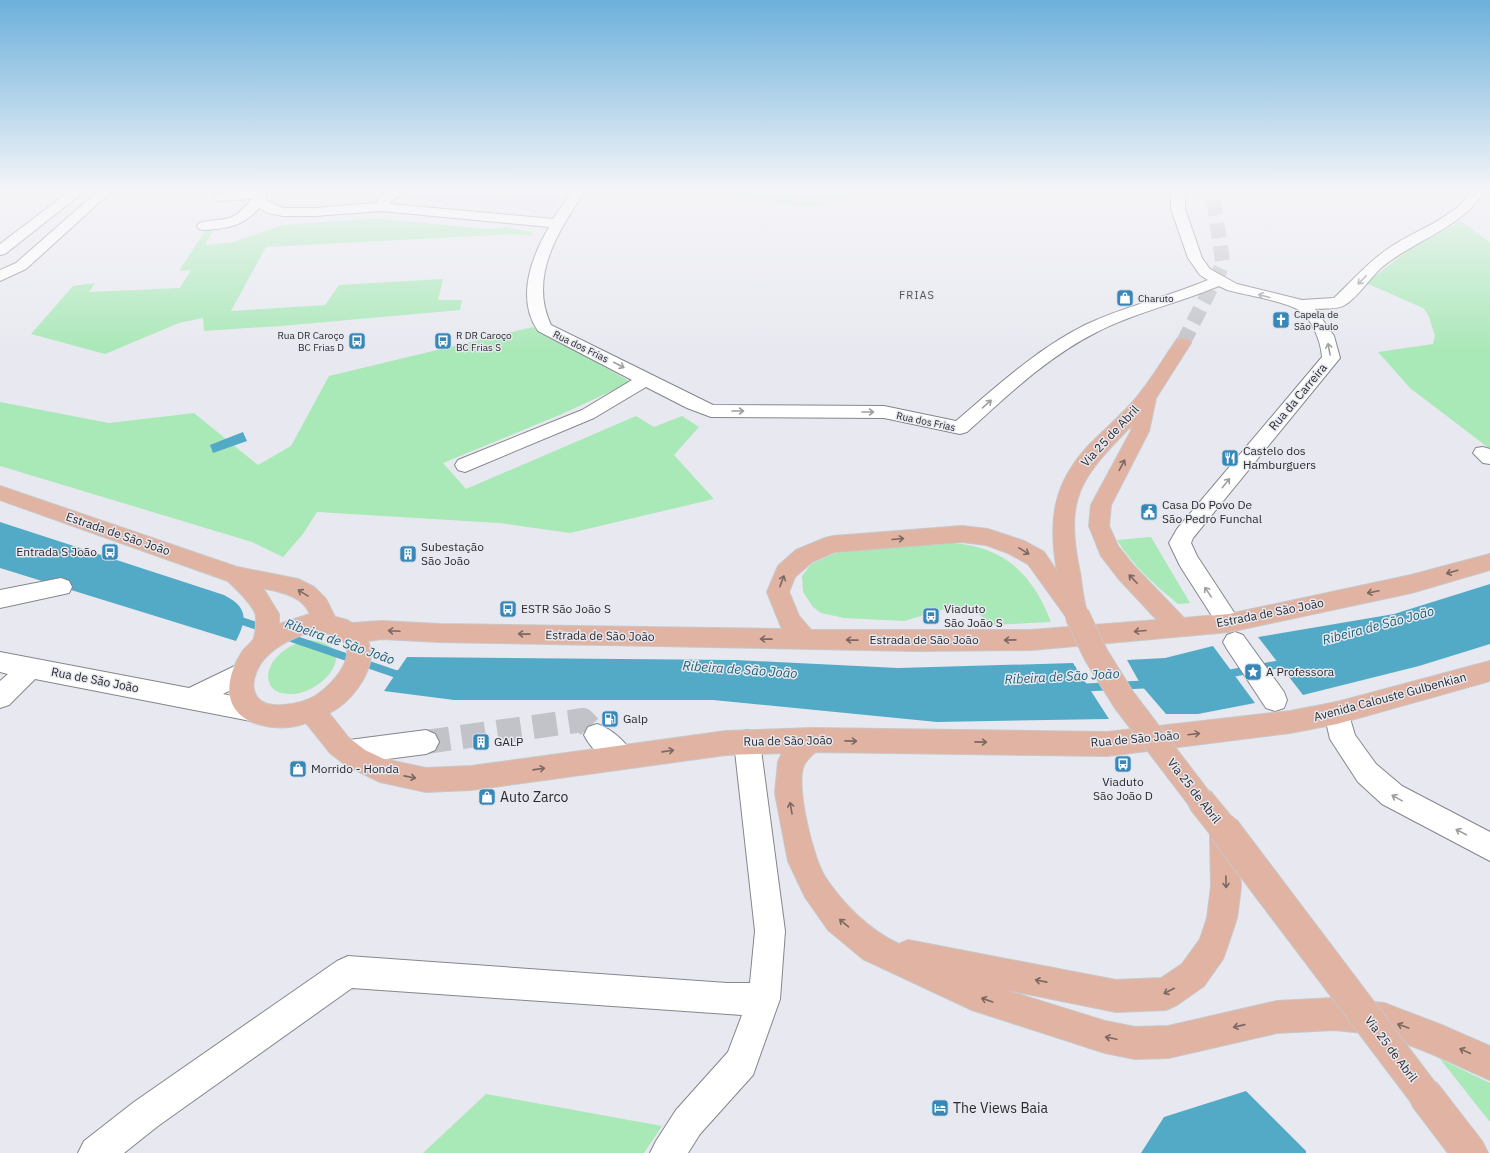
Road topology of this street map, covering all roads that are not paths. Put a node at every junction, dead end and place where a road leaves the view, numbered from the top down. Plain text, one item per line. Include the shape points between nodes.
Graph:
1 (9, 244) edge
2 (46, 244) edge
3 (547, 244) edge
4 (1190, 244) edge
5 (1406, 244) edge
6 (0, 251) edge
7 (0, 276) edge
8 (1219, 282) junction
9 (1302, 305) junction
10 (1183, 343) tunnel mouth
11 (646, 379) junction
12 (1147, 396) junction
13 (465, 465) dead end
14 (0, 493) edge
15 (1490, 562) edge
16 (236, 575) junction
17 (61, 587) dead end
18 (0, 599) edge
19 (1077, 615) junction
20 (326, 623) junction
21 (1179, 628) junction
22 (1232, 632) junction
23 (351, 633) junction
24 (805, 639) junction
25 (261, 647) junction
26 (0, 662) edge
27 (31, 667) junction
28 (1490, 671) edge
29 (243, 672) junction
30 (0, 697) edge
31 (190, 699) junction
32 (1276, 700) dead end
33 (311, 710) junction
34 (256, 712) junction
35 (1337, 713) junction
36 (1290, 722) joint
37 (597, 735) tunnel mouth
38 (812, 740) junction
39 (426, 742) tunnel mouth
40 (747, 742) junction
41 (349, 752) junction
42 (621, 757) junction
43 (1224, 829) junction
44 (1490, 847) edge
45 (874, 948) junction
46 (764, 999) junction
47 (1490, 1063) edge
48 (96, 1153) edge
49 (668, 1153) edge
50 (1470, 1153) edge

1 - 6 street
2 - 7 street via 21,266
3 -> 11 street, Rua dos Frias via 542,255 534,291 538,318 544,328
4 - 8 street via 1195,258 1205,272
5 -> 9 street via 1376,265 1339,302
9 -> 8 street
11 -> 8 street, Rua dos Frias via 711,411 884,412 960,428 1052,352 1090,329
22 -> 9 street, Rua da Carreira via 1180,543 1184,534 1220,489 1331,358 1331,350 1321,325
10 - 12 main road, Via 25 de Abril
11 - 13 street via 588,414
12 - 19 main road, Via 25 de Abril via 1089,456 1067,494 1063,518 1064,543
21 -> 12 main road via 1126,572 1109,550 1099,526 1101,505 1140,431
14 - 16 main road, Estrada de São João
15 -> 22 main road, Estrada de São João
20 -> 16 main road, Estrada de São João via 318,605 306,593 290,585
16 - 25 main road, Estrada de São João via 259,598 268,614
17 - 18 street
24 -> 19 main road via 789,620 778,592 786,572 804,556 833,544 962,534 988,537 1016,546 1036,558
19 - 43 main road, Via 25 de Abril, bridge via 1096,655 1124,700
20 - 23 main road
20 - 25 main road via 301,625 282,632
21 - 22 main road, Estrada de São João
21 -> 24 main road, Estrada de São João via 1031,640
22 - 32 street
24 -> 23 main road, Estrada de São João via 382,630
23 - 33 main road via 358,645 359,659 349,683 333,698
25 - 29 main road
26 - 27 street, Rua de São João
27 - 30 street
27 - 31 street, Rua de São João
28 - 35 main road, Avenida Calouste Gulbenkian
29 - 31 street
29 - 34 main road via 242,695
31 - 34 street, Rua de São João via 247,708
33 - 34 main road via 281,717
33 - 41 main road, Rua de São João via 339,745
35 - 36 main road, Avenida Calouste Gulbenkian
44 -> 35 street via 1392,795 1367,773 1343,739
38 -> 36 main road, Rua de São João via 1107,744
37 - 42 street
38 - 40 main road, Rua de São João
45 -> 38 main road via 839,919 815,887 802,861 788,793 791,762 804,745
39 - 41 street
42 -> 40 main road, Rua de São João
40 - 46 street via 770,931
41 -> 42 main road, Rua de São João via 380,770 426,780 471,778
43 -> 45 main road via 1226,888 1222,918 1212,948 1194,975 1166,994 1116,996
43 - 50 main road, Via 25 de Abril, bridge
47 -> 45 main road via 1440,1040 1384,1019 1334,1014 1277,1017 1168,1042 1135,1043 983,999
46 - 48 street via 727,999 348,972 146,1114
46 - 49 street via 741,1063 688,1122

